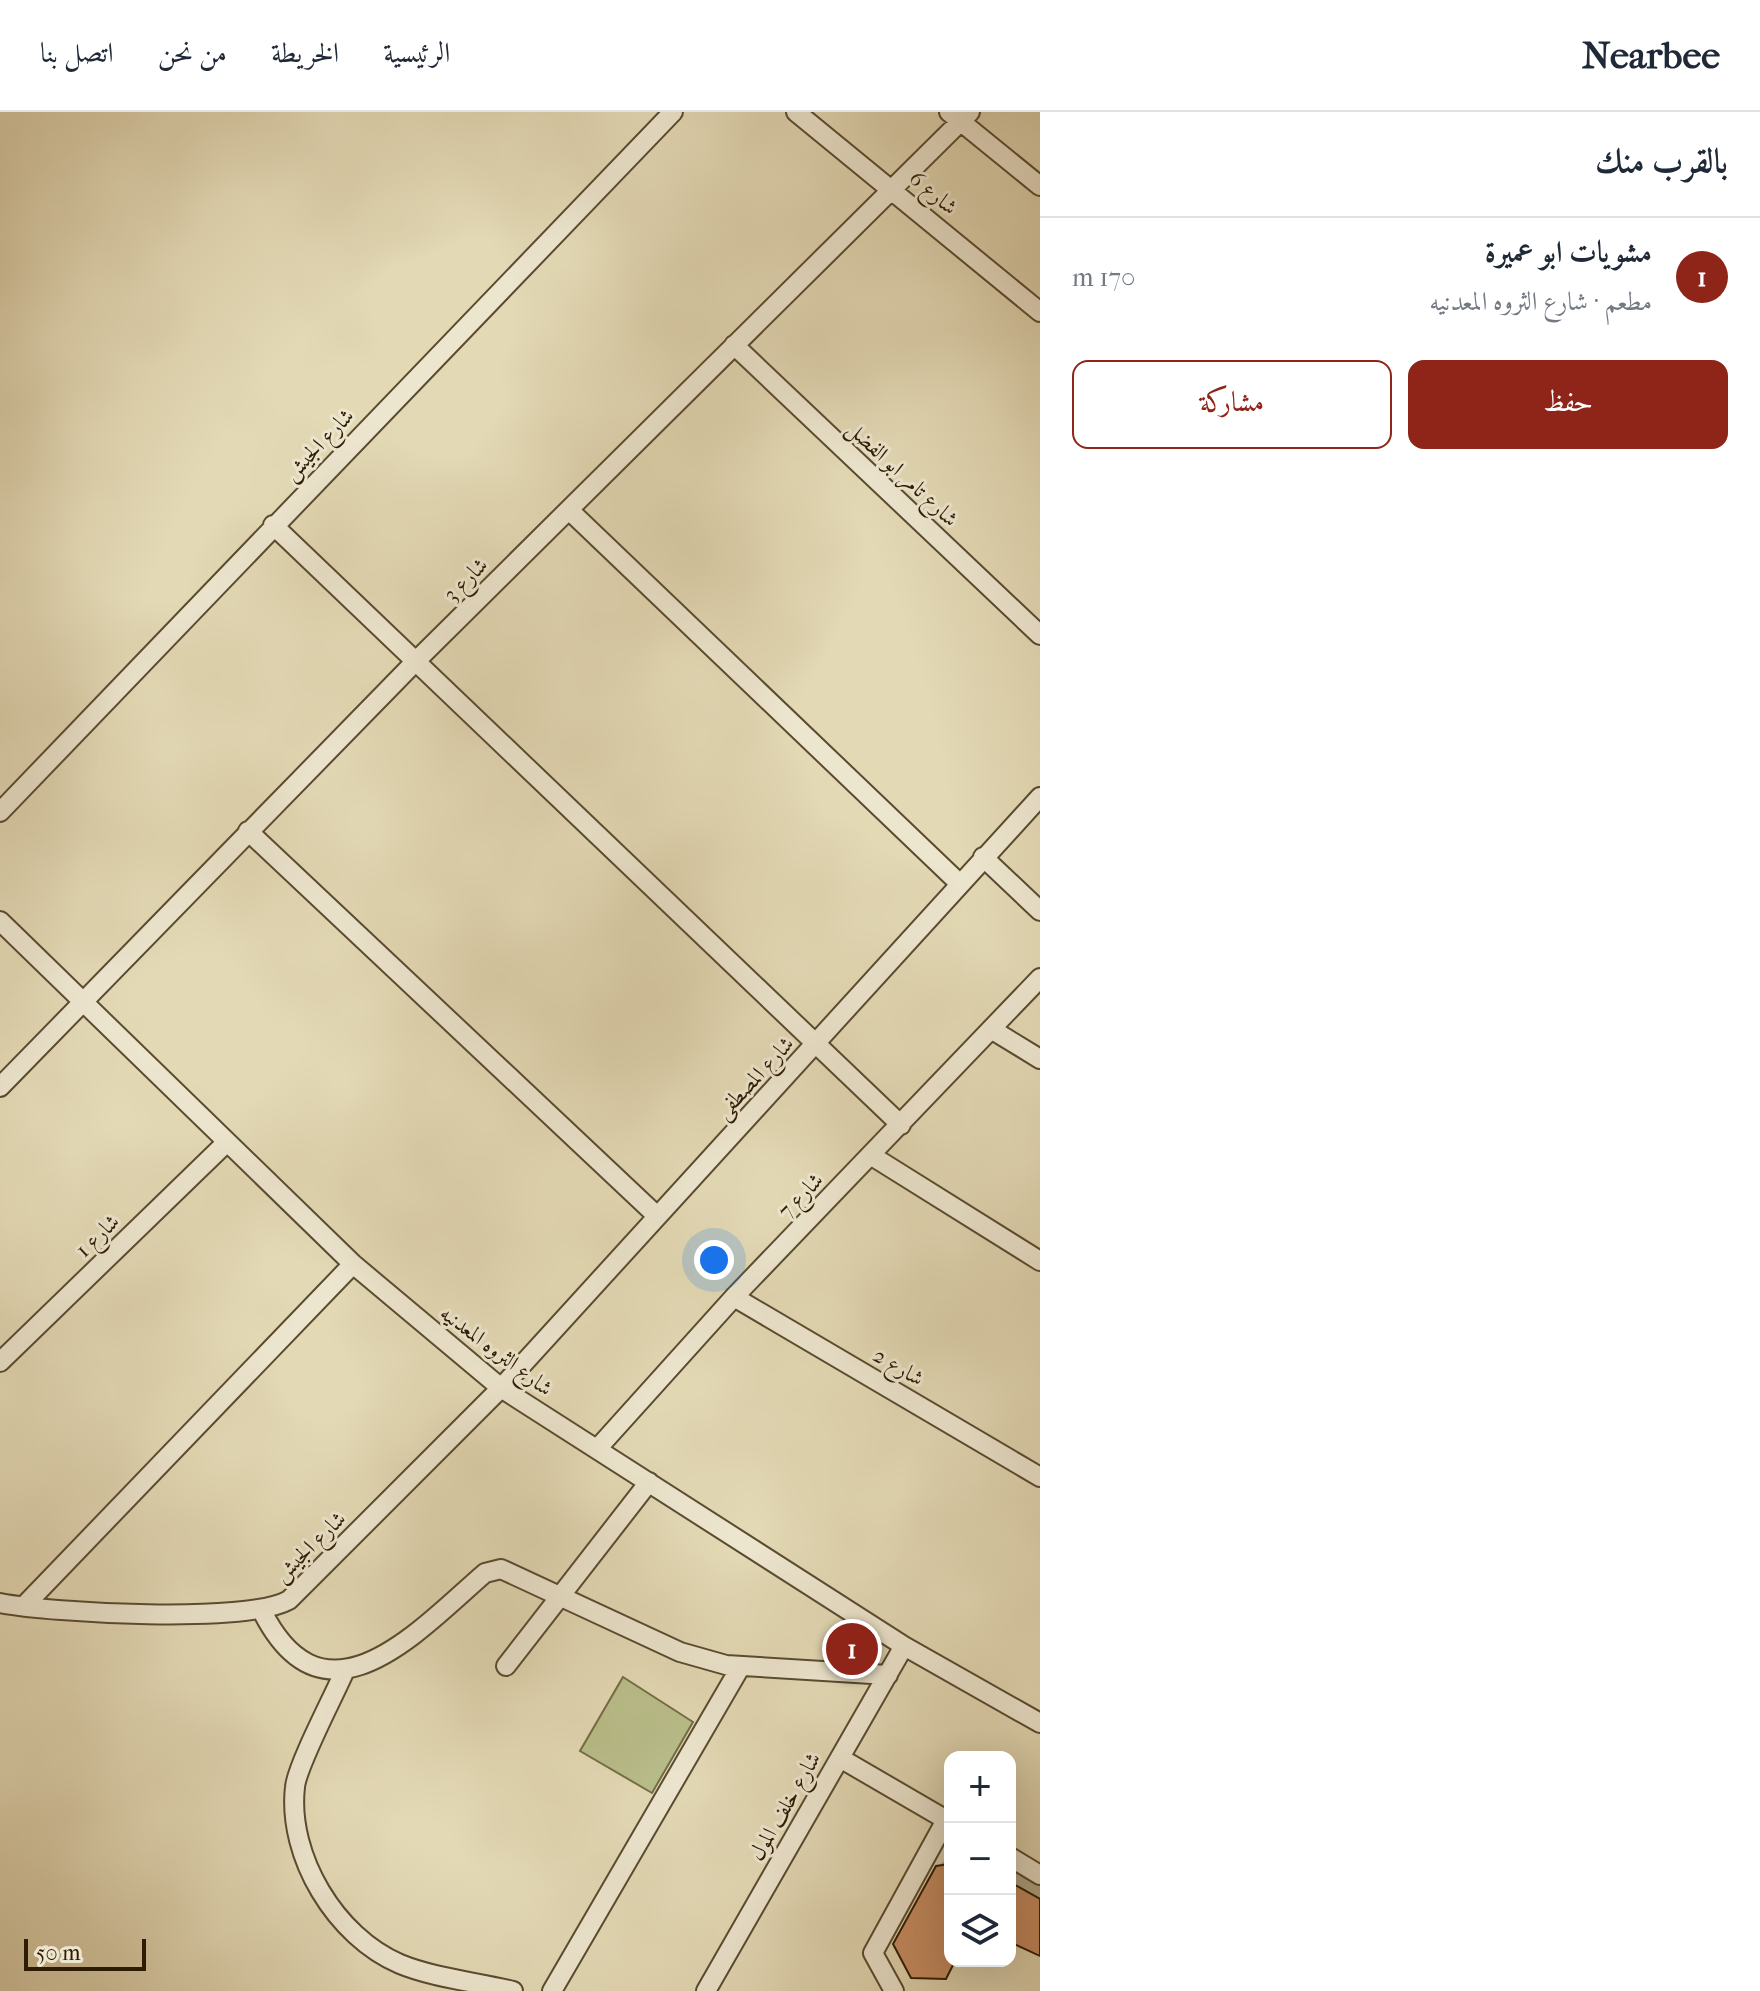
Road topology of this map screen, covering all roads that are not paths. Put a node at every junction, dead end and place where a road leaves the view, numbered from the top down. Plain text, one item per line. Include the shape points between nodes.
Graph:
1 (673, 112) edge
2 (796, 112) edge
3 (960, 115) edge
4 (1040, 186) edge
5 (892, 188) junction
6 (1040, 312) edge
7 (734, 345) junction
8 (569, 510) junction
9 (273, 525) junction
10 (1040, 635) edge
11 (414, 663) junction
12 (1040, 797) edge
13 (0, 812) edge
14 (248, 831) junction
15 (983, 857) junction
16 (959, 883) junction
17 (1040, 911) edge
18 (0, 921) edge
19 (1040, 978) edge
20 (82, 1001) junction
21 (991, 1029) junction
22 (818, 1044) junction
23 (1040, 1059) edge
24 (0, 1087) edge
25 (901, 1125) junction
26 (227, 1142) junction
27 (872, 1156) junction
28 (656, 1215) junction
29 (1040, 1261) edge
30 (353, 1264) junction
31 (734, 1297) junction
32 (0, 1362) edge
33 (501, 1388) junction
34 (597, 1449) junction
35 (1040, 1477) edge
36 (649, 1482) junction
37 (560, 1594) junction
38 (0, 1603) edge
39 (24, 1606) junction
40 (262, 1611) junction
41 (904, 1646) junction
42 (506, 1666) dead end
43 (741, 1666) junction
44 (345, 1670) junction
45 (888, 1675) junction
46 (1040, 1723) edge
47 (840, 1758) junction
48 (944, 1819) edge
49 (947, 1823) edge
50 (1016, 1861) edge
51 (1040, 1875) edge
52 (513, 1991) edge
53 (552, 1991) edge
54 (706, 1991) edge
55 (894, 1991) edge

1 - 9 street, شارع الجيش
2 - 5 street, شارع 6
3 - 4 street
3 - 5 street, شارع 3
5 - 6 street, شارع 6
5 - 7 street, شارع 3
7 - 8 street, شارع 3
7 - 10 street, شارع تامر ابو الفضل
8 - 11 street, شارع 3
8 - 16 street
9 - 11 street
9 - 13 street, شارع الجيش
11 - 14 street, شارع 3
11 - 22 street
12 - 15 street, شارع المصطفى
14 - 20 street, شارع 3
14 - 28 street
15 - 16 street, شارع المصطفى
15 - 17 street
16 - 22 street, شارع المصطفى
18 - 20 street, شارع الثروه المعدنيه
19 - 21 street, شارع 7
20 - 24 street, شارع 3
20 - 26 street, شارع الثروه المعدنيه
21 - 23 street
21 - 25 street, شارع 7
22 - 25 street
22 - 28 street, شارع المصطفى
25 - 27 street, شارع 7
26 - 30 street, شارع الثروه المعدنيه
26 - 32 street, شارع 1
27 - 29 street
27 - 31 street, شارع 7
28 - 33 street, شارع المصطفى
30 - 33 street, شارع الثروه المعدنيه
30 - 39 street
31 - 34 street, شارع 7
31 - 35 street, شارع 2
33 - 34 street, شارع الثروه المعدنيه
33 - 40 street, شارع الجيش via 295,1595
34 - 36 street, شارع الثروه المعدنيه
36 - 37 street
36 - 41 street, شارع الثروه المعدنيه
37 - 42 street
37 - 43 street via 680,1652
37 - 44 street via 494,1569 396,1650 372,1664
38 - 39 street, شارع الجيش
39 - 40 street, شارع الجيش
40 - 44 street via 274,1636 294,1655 318,1667
41 - 45 street, شارع خلف المول
41 - 46 street, شارع الثروه المعدنيه
43 - 45 street
43 - 53 street
44 - 52 street via 295,1786 300,1848 324,1900 348,1927 401,1965
45 - 47 street, شارع خلف المول
47 - 48 street
47 - 54 street, شارع خلف المول
49 - 55 street via 873,1953
50 - 51 street

